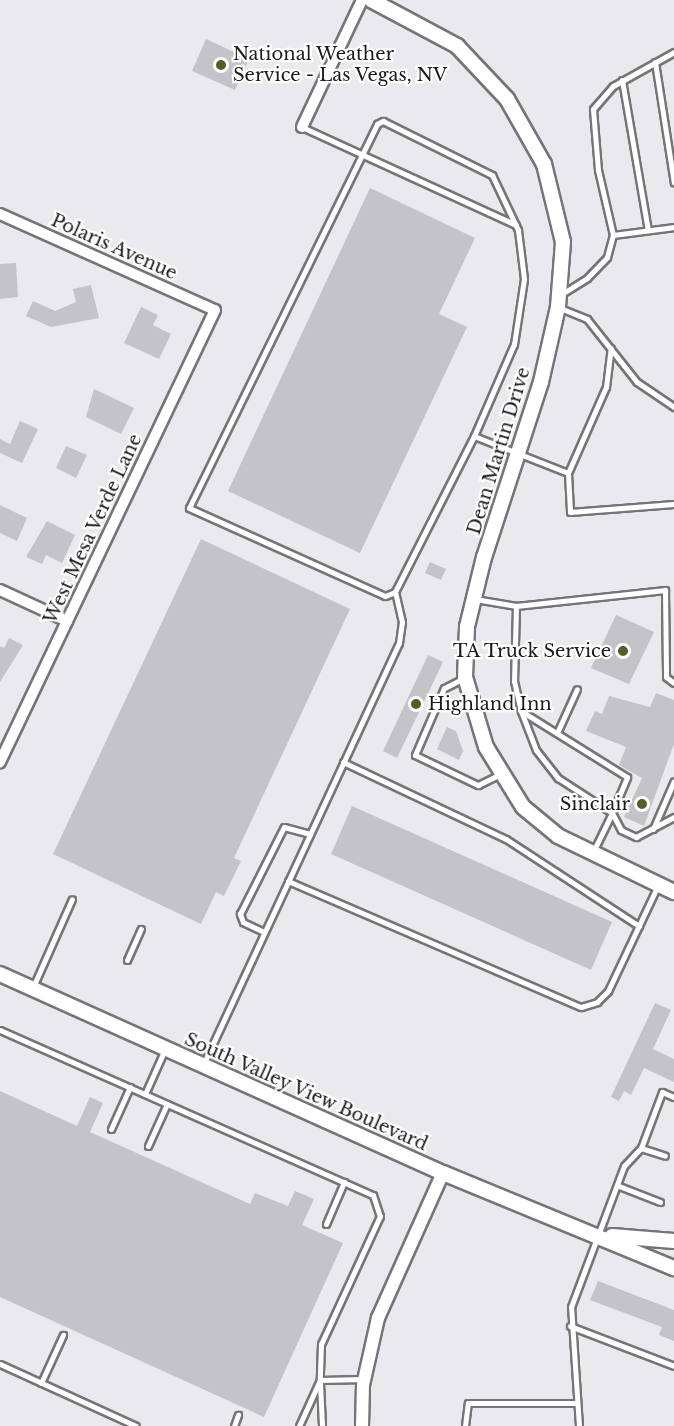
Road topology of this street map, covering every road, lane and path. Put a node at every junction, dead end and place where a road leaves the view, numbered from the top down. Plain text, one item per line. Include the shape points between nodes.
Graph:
1 (362, 0) edge
2 (371, 0) edge
3 (674, 52) edge
4 (655, 62) junction
5 (622, 80) junction
6 (302, 127) joint
7 (360, 154) junction
8 (674, 183) edge
9 (0, 214) edge
10 (516, 226) junction
11 (674, 227) edge
12 (648, 230) junction
13 (613, 235) junction
14 (559, 302) junction
15 (215, 310) joint
16 (611, 348) junction
17 (674, 408) edge
18 (474, 436) junction
19 (517, 454) junction
20 (568, 472) junction
21 (674, 504) edge
22 (0, 590) edge
23 (665, 590) junction
24 (674, 590) edge
25 (395, 592) junction
26 (474, 598) junction
27 (516, 606) junction
28 (68, 621) junction
29 (465, 677) junction
30 (674, 682) edge
31 (577, 688) dead end
32 (521, 711) junction
33 (557, 733) junction
34 (0, 762) edge
35 (343, 762) junction
36 (502, 774) junction
37 (674, 781) edge
38 (612, 813) junction
39 (674, 817) edge
40 (653, 830) junction
41 (310, 834) junction
42 (592, 856) junction
43 (288, 881) junction
44 (658, 885) junction
45 (674, 892) edge
46 (72, 899) dead end
47 (639, 926) junction
48 (141, 928) dead end
49 (264, 932) junction
50 (127, 960) dead end
51 (0, 974) edge
52 (33, 989) junction
53 (0, 1030) edge
54 (165, 1048) junction
55 (202, 1065) junction
56 (130, 1087) junction
57 (145, 1094) junction
58 (674, 1097) edge
59 (167, 1104) junction
60 (111, 1129) dead end
61 (148, 1146) dead end
62 (641, 1148) junction
63 (665, 1156) dead end
64 (443, 1173) junction
65 (344, 1182) junction
66 (619, 1186) junction
67 (660, 1202) dead end
68 (326, 1224) dead end
69 (600, 1235) junction
70 (674, 1241) edge
71 (674, 1268) edge
72 (570, 1326) junction
73 (63, 1335) dead end
74 (0, 1364) edge
75 (674, 1366) edge
76 (364, 1379) junction
77 (320, 1380) junction
78 (41, 1383) junction
79 (577, 1403) junction
80 (238, 1415) dead end
81 (136, 1426) edge
82 (234, 1426) edge
83 (299, 1426) edge
84 (322, 1426) edge
85 (362, 1426) edge
86 (465, 1426) edge
87 (579, 1426) edge

1 - 6 street
2 - 14 main road, Dean Martin Drive via 457,46 507,99 544,164 563,242
3 - 4 lane
4 - 5 lane
4 - 8 lane
5 - 12 lane
5 - 13 lane via 600,98 591,121
6 - 7 lane
7 - 10 lane
7 - 10 lane via 383,121 492,175
7 - 25 lane via 189,507 384,596
9 - 15 street, Polaris Avenue
10 - 18 lane via 524,279 514,344
11 - 12 lane
12 - 13 lane
13 - 14 lane via 607,256
14 - 16 lane via 586,319
14 - 19 main road, Dean Martin Drive
15 - 28 street, West Mesa Verde Lane
16 - 17 lane via 637,382
16 - 20 lane via 606,387
18 - 19 lane
18 - 25 lane
19 - 20 lane
19 - 26 main road, Dean Martin Drive
20 - 21 lane via 570,512
22 - 28 street
23 - 24 lane
23 - 27 lane
23 - 30 lane via 666,677
25 - 35 lane via 402,622 399,643
26 - 27 lane
26 - 29 main road, Dean Martin Drive via 467,627
27 - 32 lane via 513,681
28 - 34 street, West Mesa Verde Lane
29 - 36 main road, Dean Martin Drive via 486,747
29 - 36 lane via 444,688 415,755 478,785
31 - 33 lane
32 - 33 lane
32 - 38 lane via 536,750 558,778
33 - 38 lane via 627,777
35 - 41 lane
35 - 47 lane via 506,839
36 - 42 main road, Dean Martin Drive via 523,807
37 - 40 lane
38 - 40 lane via 621,830 636,837
38 - 42 lane
39 - 40 lane
41 - 43 lane
41 - 49 lane via 284,827 244,904 240,914 243,922
42 - 44 main road, Dean Martin Drive
43 - 47 lane via 581,1007 597,1002 608,991
43 - 49 lane
44 - 45 main road, Dean Martin Drive
44 - 47 lane
46 - 52 lane
48 - 50 lane
49 - 55 lane
51 - 52 main road, South Valley View Boulevard
52 - 54 main road, South Valley View Boulevard
53 - 56 lane
54 - 55 main road, South Valley View Boulevard
54 - 57 lane
55 - 64 main road, South Valley View Boulevard
56 - 57 lane
56 - 60 lane
57 - 59 lane
58 - 62 lane via 662,1092
59 - 61 lane
59 - 65 lane
62 - 63 lane
62 - 66 lane via 624,1166
64 - 69 main road, South Valley View Boulevard
64 - 76 street via 378,1318
65 - 68 lane
65 - 77 lane via 373,1195 380,1216 321,1344
66 - 67 lane
66 - 69 lane
69 - 70 main road, South Valley View Boulevard
69 - 71 main road, South Valley View Boulevard
69 - 72 lane via 571,1307
72 - 75 lane
72 - 79 lane
73 - 78 lane
74 - 78 lane
76 - 77 lane
76 - 85 street
77 - 83 lane
77 - 84 lane
78 - 81 lane
79 - 86 lane via 468,1403
79 - 87 lane
80 - 82 lane

